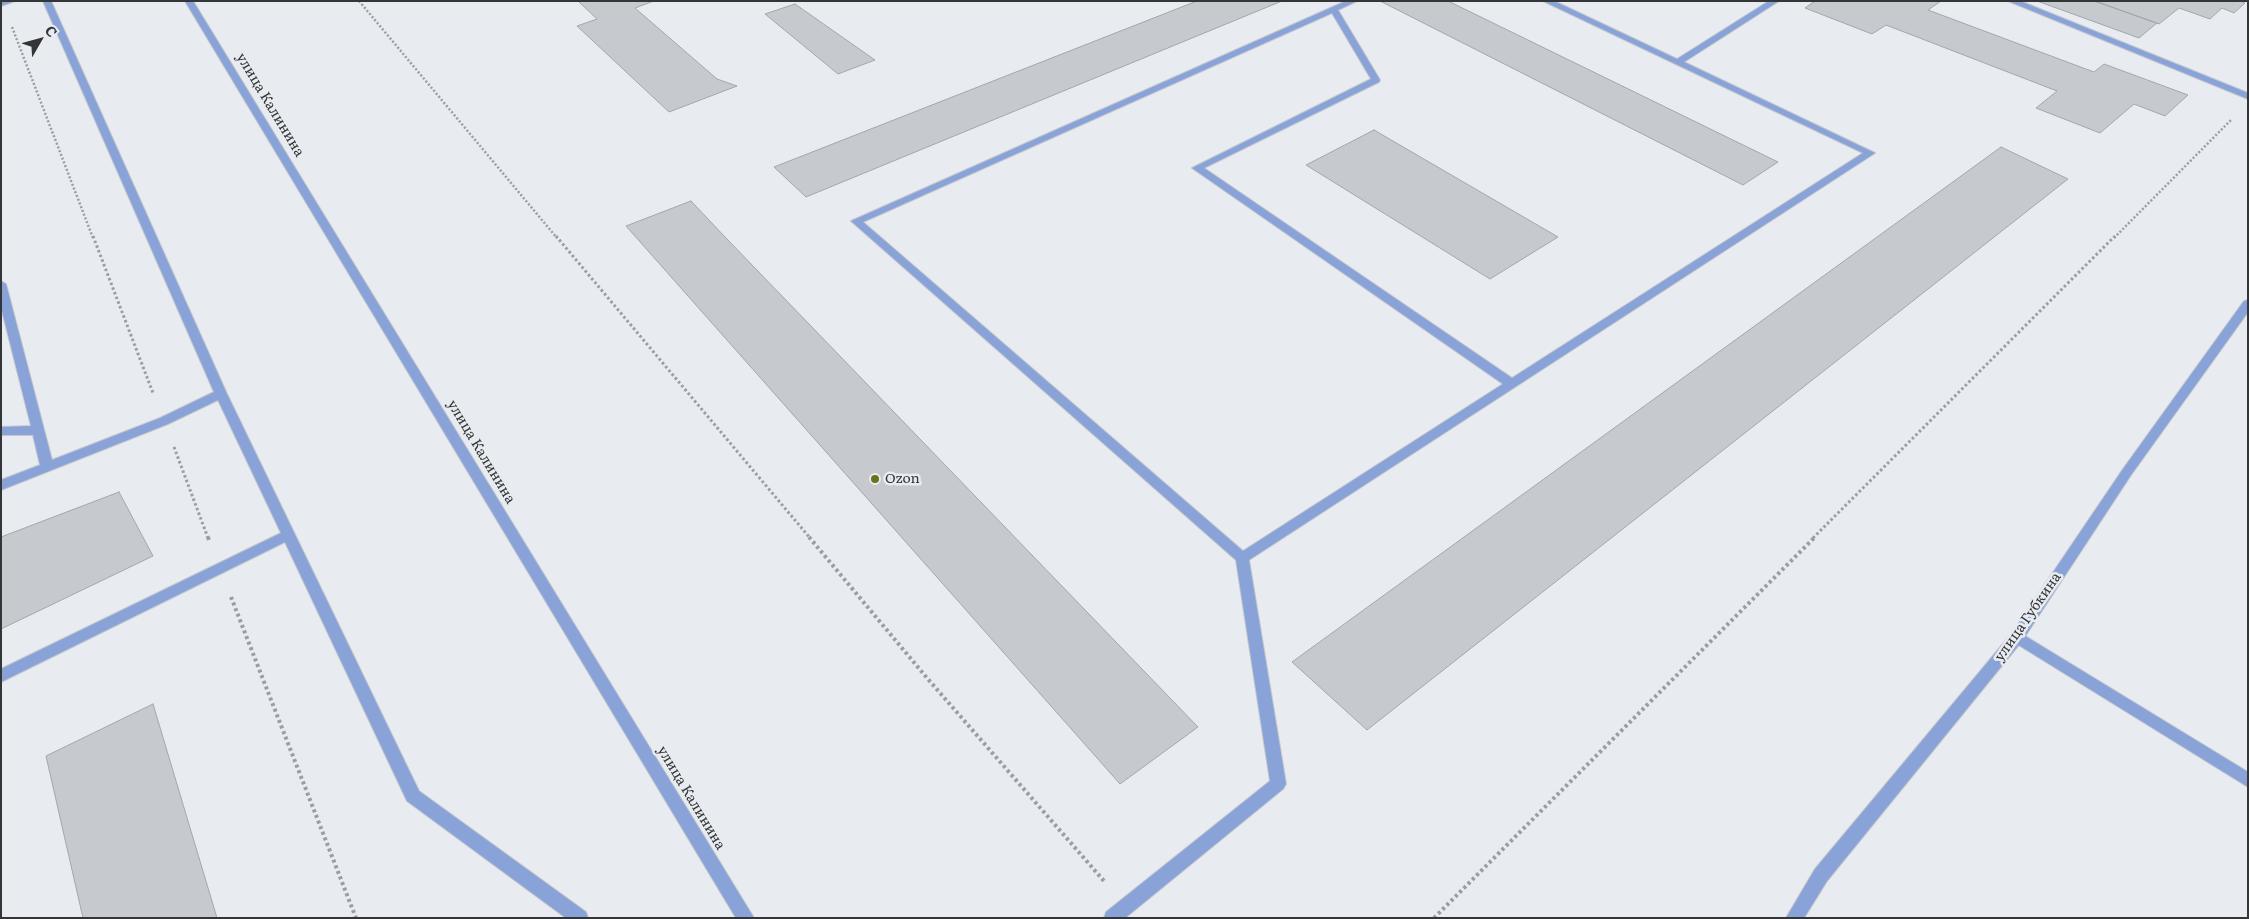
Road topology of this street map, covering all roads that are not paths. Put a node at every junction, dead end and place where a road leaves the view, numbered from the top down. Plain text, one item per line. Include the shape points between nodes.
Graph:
1 (47, 1) edge
2 (189, 1) edge
3 (1353, 1) edge
4 (1547, 1) edge
5 (1775, 1) edge
6 (2012, 1) edge
7 (1334, 10) junction
8 (1677, 63) junction
9 (2248, 96) edge
10 (1, 284) edge
11 (2248, 304) edge
12 (1512, 384) junction
13 (221, 394) junction
14 (39, 430) junction
15 (1, 431) edge
16 (47, 467) junction
17 (1, 485) edge
18 (288, 535) junction
19 (1242, 558) junction
20 (2017, 637) junction
21 (1, 676) edge
22 (2248, 780) edge
23 (580, 918) edge
24 (746, 918) edge
25 (1112, 918) edge
26 (1794, 918) edge

1 - 13 street
2 - 24 street, улица Калинина
3 - 7 street
4 - 8 street
5 - 8 street
6 - 9 street
7 - 12 street via 1376,80 1197,168
7 - 19 street via 856,220
8 - 12 street via 1870,153
10 - 14 street
11 - 20 street, улица Губкина via 2127,472
12 - 19 street
13 - 16 street via 164,421
13 - 18 street
14 - 15 street
14 - 16 street
16 - 17 street
18 - 21 street
18 - 23 street via 413,796
19 - 25 street via 1278,784
20 - 22 street
20 - 26 street, улица Губкина via 1821,875

